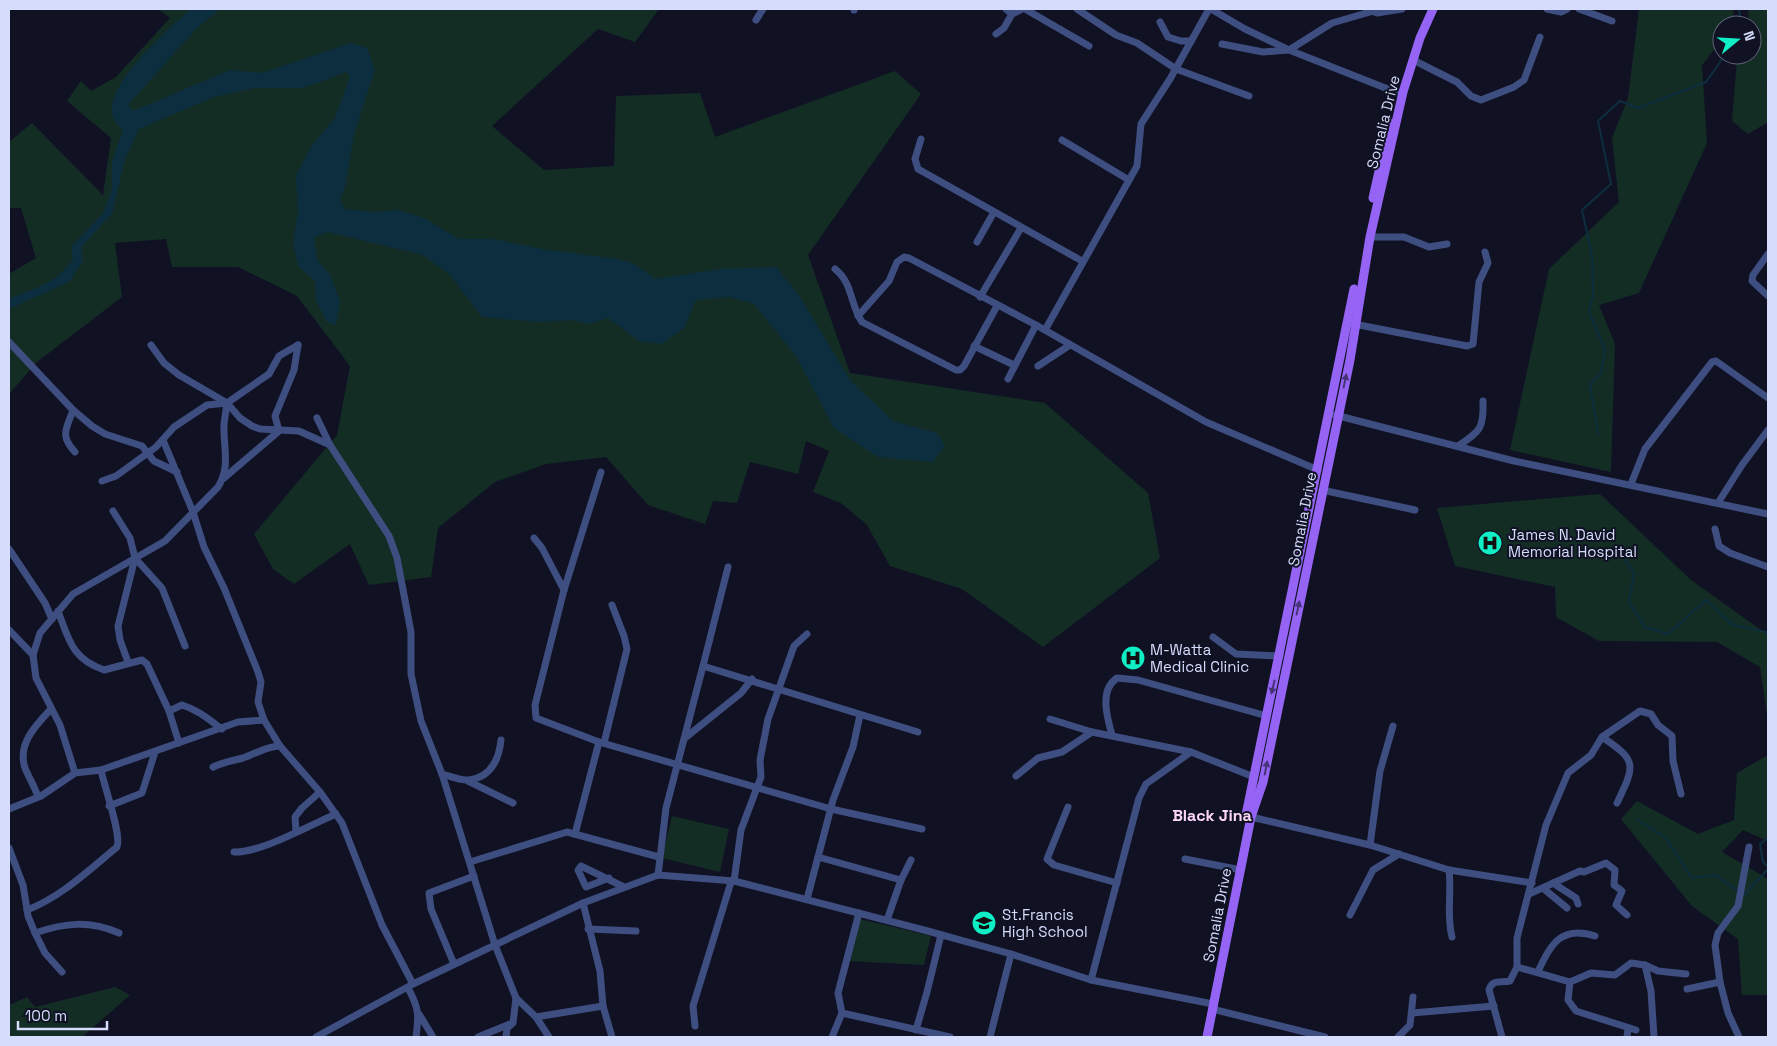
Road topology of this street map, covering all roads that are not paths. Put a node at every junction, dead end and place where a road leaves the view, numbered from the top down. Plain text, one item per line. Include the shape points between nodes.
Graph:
1 (763, 9) edge
2 (1006, 9) edge
3 (1024, 9) edge
4 (1077, 9) edge
5 (1210, 9) edge
6 (1402, 9) edge
7 (1427, 9) edge
8 (1433, 9) edge
9 (1547, 9) edge
10 (1567, 9) edge
11 (1579, 9) edge
12 (1368, 10) edge
13 (1012, 14) junction
14 (756, 20) dead end
15 (1612, 21) dead end
16 (1160, 22) dead end
17 (996, 34) dead end
18 (1540, 37) dead end
19 (1191, 41) junction
20 (1222, 44) dead end
21 (1089, 46) dead end
22 (1289, 50) junction
23 (1414, 60) junction
24 (1176, 69) junction
25 (1398, 93) junction
26 (1250, 96) dead end
27 (921, 139) dead end
28 (1062, 140) dead end
29 (1129, 180) junction
30 (994, 212) junction
31 (1022, 228) junction
32 (1370, 237) junction
33 (977, 242) dead end
34 (1447, 244) dead end
35 (1485, 252) dead end
36 (1768, 254) edge
37 (1082, 261) junction
38 (835, 269) dead end
39 (980, 296) junction
40 (1768, 296) edge
41 (998, 306) junction
42 (858, 316) junction
43 (1354, 324) junction
44 (1036, 325) junction
45 (1046, 330) junction
46 (9, 342) edge
47 (1070, 344) junction
48 (152, 345) dead end
49 (974, 346) junction
50 (1014, 365) junction
51 (1038, 366) dead end
52 (1008, 379) dead end
53 (1768, 398) edge
54 (1483, 401) dead end
55 (227, 403) junction
56 (73, 410) junction
57 (1334, 415) junction
58 (317, 418) dead end
59 (1768, 430) edge
60 (279, 431) junction
61 (163, 440) junction
62 (330, 445) junction
63 (1458, 446) junction
64 (75, 452) dead end
65 (148, 452) junction
66 (1318, 470) junction
67 (177, 472) junction
68 (601, 472) dead end
69 (224, 478) junction
70 (102, 481) dead end
71 (1627, 483) junction
72 (1322, 490) junction
73 (1718, 502) junction
74 (1414, 510) dead end
75 (113, 511) dead end
76 (193, 512) junction
77 (1768, 514) edge
78 (1715, 529) dead end
79 (534, 538) dead end
80 (9, 550) edge
81 (135, 558) junction
82 (728, 566) dead end
83 (1768, 567) edge
84 (564, 590) junction
85 (612, 605) dead end
86 (58, 611) junction
87 (52, 619) junction
88 (9, 630) edge
89 (808, 634) dead end
90 (1213, 637) dead end
91 (185, 646) dead end
92 (33, 655) junction
93 (1280, 656) junction
94 (128, 662) junction
95 (703, 666) junction
96 (752, 680) junction
97 (778, 689) junction
98 (51, 709) junction
99 (168, 711) junction
100 (860, 715) junction
101 (1266, 716) junction
102 (690, 718) junction
103 (1050, 719) dead end
104 (264, 720) junction
105 (706, 721) junction
106 (1393, 726) dead end
107 (222, 729) junction
108 (918, 732) dead end
109 (1092, 732) junction
110 (1112, 735) junction
111 (1602, 737) junction
112 (685, 738) junction
113 (501, 740) dead end
114 (179, 743) junction
115 (601, 743) junction
116 (280, 746) junction
117 (155, 752) junction
118 (1191, 752) junction
119 (677, 763) junction
120 (212, 767) dead end
121 (101, 770) junction
122 (75, 773) junction
123 (442, 774) junction
124 (1016, 776) dead end
125 (1254, 777) junction
126 (468, 781) junction
127 (758, 787) junction
128 (320, 792) junction
129 (1681, 794) dead end
130 (38, 797) junction
131 (513, 803) dead end
132 (1617, 803) dead end
133 (109, 806) junction
134 (1068, 807) dead end
135 (9, 809) edge
136 (831, 809) junction
137 (336, 814) junction
138 (1250, 818) junction
139 (922, 829) dead end
140 (296, 831) junction
141 (575, 834) junction
142 (1370, 845) junction
143 (1749, 847) dead end
144 (9, 848) edge
145 (234, 852) dead end
146 (1399, 854) junction
147 (818, 857) junction
148 (659, 858) junction
149 (1185, 858) dead end
150 (912, 860) dead end
151 (470, 862) junction
152 (1236, 869) junction
153 (1449, 870) junction
154 (658, 875) junction
155 (474, 876) junction
156 (609, 878) dead end
157 (901, 880) junction
158 (733, 881) junction
159 (1117, 883) junction
160 (1532, 883) junction
161 (1553, 883) junction
162 (624, 887) junction
163 (1544, 889) junction
164 (1529, 894) junction
165 (806, 899) junction
166 (583, 903) junction
167 (1578, 904) dead end
168 (1567, 908) dead end
169 (27, 910) junction
170 (859, 912) junction
171 (1350, 915) dead end
172 (1627, 915) dead end
173 (887, 920) junction
174 (588, 929) junction
175 (636, 931) dead end
176 (35, 933) junction
177 (119, 933) dead end
178 (940, 935) junction
179 (1596, 936) dead end
180 (1452, 937) dead end
181 (495, 945) junction
182 (1011, 954) junction
183 (454, 964) junction
184 (1646, 964) junction
185 (1517, 967) junction
186 (62, 972) dead end
187 (1538, 972) junction
188 (1686, 974) dead end
189 (1091, 980) junction
190 (1570, 982) junction
191 (1720, 982) junction
192 (410, 986) junction
193 (1687, 989) dead end
194 (1413, 997) dead end
195 (516, 998) junction
196 (1211, 1005) junction
197 (603, 1006) junction
198 (1494, 1006) junction
199 (842, 1013) junction
200 (1412, 1013) junction
201 (419, 1014) junction
202 (536, 1017) junction
203 (513, 1023) junction
204 (695, 1026) dead end
205 (1628, 1028) junction
206 (914, 1029) junction
207 (1636, 1030) dead end
208 (329, 1034) edge
209 (316, 1037) edge
210 (416, 1037) edge
211 (433, 1037) edge
212 (478, 1037) edge
213 (506, 1037) edge
214 (549, 1037) edge
215 (612, 1037) edge
216 (832, 1037) edge
217 (909, 1037) edge
218 (950, 1037) edge
219 (990, 1037) edge
220 (1201, 1037) edge
221 (1207, 1037) edge
222 (1325, 1037) edge
223 (1398, 1037) edge
224 (1502, 1037) edge
225 (1628, 1037) edge
226 (1654, 1037) edge
227 (1739, 1037) edge

1 - 14 street
2 - 13 street
3 - 13 street
3 - 21 street
4 - 24 street
5 - 19 street
5 - 22 street
6 - 12 street
7 - 25 main road, Somalia Drive
8 - 23 main road, Somalia Drive
9 - 10 street via 1561,12
11 - 15 street
12 - 22 street via 1332,23
13 - 17 street
16 - 19 street via 1168,37
18 - 23 street via 1524,80 1486,99 1476,98 1457,82
19 - 24 street
20 - 22 street via 1263,52
22 - 25 street
23 - 32 main road, Somalia Drive via 1403,92
24 - 26 street
24 - 29 street via 1140,124 1138,161
25 - 57 main road, Somalia Drive via 1383,150
27 - 30 street via 915,159 918,169
28 - 29 street
29 - 37 street
30 - 31 street
30 - 33 street
31 - 37 street
31 - 39 street
32 - 34 street via 1404,237 1429,247
32 - 43 main road, Somalia Drive
35 - 43 street via 1488,263 1479,282 1473,344 1467,346
36 - 40 street via 1752,281
37 - 45 street
38 - 42 street via 842,274 851,290
39 - 41 street
39 - 42 street via 904,257 897,262 889,281
41 - 44 street
41 - 49 street
42 - 49 street via 862,322 956,370 964,366
57 -> 43 main road, Somalia Drive via 1350,360
44 - 45 street
44 - 50 street
45 - 47 street
46 - 56 street
47 - 51 street
47 - 66 street via 1206,422
48 - 55 street via 164,363 178,375
49 - 50 street
50 - 52 street
53 - 71 street via 1716,361 1712,362 1645,449
54 - 63 street via 1480,429
55 - 60 street via 252,426
55 - 60 street via 269,374 279,356 298,345 294,370 275,416
55 - 61 street via 207,405 174,427
55 - 69 street
56 - 64 street via 64,434
56 - 65 street via 106,434 142,446
57 - 63 street
57 - 66 main road, Somalia Drive
57 - 72 main road, Somalia Drive
58 - 62 street
59 - 73 street
60 - 62 street via 300,431
60 - 69 street
61 - 65 street
61 - 67 street
62 - 123 street via 394,546 411,632 411,674 418,708
63 - 71 street
65 - 67 street via 154,461
65 - 70 street via 116,476
66 - 93 main road, Somalia Drive
67 - 76 street
68 - 84 street
69 - 76 street
71 - 73 street
72 - 74 street
138 -> 72 main road, Somalia Drive via 1263,782
73 - 77 street
75 - 81 street via 130,538
76 - 81 street via 165,541
76 - 104 street via 204,547 258,672 261,682 258,702
78 - 83 street via 1719,546
79 - 84 street
80 - 87 street via 45,603
81 - 86 street via 73,594
81 - 91 street via 162,588
81 - 94 street via 118,626
82 - 95 street
84 - 115 street via 535,714 541,722
85 - 115 street via 626,649
86 - 87 street
86 - 94 street via 70,643 83,660 104,670
87 - 92 street via 40,633
88 - 92 street
89 - 97 street via 794,646
90 - 93 street via 1236,654
92 - 98 street via 40,688
93 -> 101 main road, Somalia Drive
94 - 99 street via 142,660 147,664
95 - 96 street
95 - 102 street
96 - 97 street
96 - 105 street
97 - 100 street
97 - 127 street via 768,719
98 - 122 street via 60,725
98 - 130 street via 31,732 23,754 25,768
99 - 107 street via 182,705 194,709
99 - 114 street
100 - 108 street
100 - 136 street via 850,757
101 - 110 street via 1138,680 1117,678 1109,686 1106,699
101 - 125 main road, Somalia Drive
102 - 105 street
102 - 112 street
103 - 109 street
104 - 107 street via 238,722
104 - 116 street
105 - 112 street
106 - 142 street via 1380,771
107 - 114 street
109 - 110 street
109 - 124 street via 1062,752 1038,758
110 - 118 street
111 - 129 street via 1640,711 1651,714 1674,740 1672,761
111 - 132 street via 1627,755 1630,761 1630,774
111 - 160 street via 1591,755 1568,773 1546,825
112 - 119 street
113 - 126 street via 500,753 490,770
114 - 117 street
115 - 119 street
115 - 141 street
116 - 120 street via 226,760
116 - 128 street
117 - 121 street
117 - 133 street via 142,792
118 - 125 street
118 - 159 street via 1146,784 1139,798
119 - 127 street
119 - 148 street
121 - 122 street
121 - 133 street
122 - 130 street
123 - 126 street
123 - 151 street
125 - 152 main road, Somalia Drive
126 - 131 street
127 - 136 street
127 - 158 street via 741,830
128 - 137 street
128 - 140 street via 295,817
130 - 135 street
133 - 169 street via 118,832 116,847 61,892
134 - 159 street via 1047,859 1054,865
136 - 139 street
136 - 147 street
137 - 140 street
137 - 192 street
138 - 142 street
138 - 196 main road, Somalia Drive
140 - 145 street via 284,839
141 - 148 street
141 - 151 street via 558,834
142 - 146 street
143 - 191 street via 1735,912 1716,938
144 - 169 street via 25,892
146 - 153 street
146 - 171 street via 1373,870
147 - 157 street
147 - 165 street
148 - 154 street
149 - 152 street
150 - 157 street
151 - 155 street
152 - 196 main road, Somalia Drive
153 - 160 street
153 - 180 street
154 - 158 street
154 - 162 street
155 - 181 street
155 - 183 street via 429,893 431,909
156 - 162 street
157 - 173 street
158 - 165 street
158 - 204 street via 693,1006
159 - 189 street
160 - 164 street
161 - 163 street
161 - 167 street via 1576,898
161 - 172 street via 1606,863 1615,870 1614,885 1622,891 1616,905
162 - 166 street
163 - 164 street
163 - 168 street
164 - 185 street via 1517,938
165 - 170 street
166 - 174 street
166 - 181 street
169 - 176 street
170 - 173 street
170 - 199 street via 838,993
173 - 178 street
174 - 175 street
174 - 197 street via 600,971
176 - 177 street via 76,923 102,926
176 - 186 street via 45,953
178 - 182 street
178 - 206 street via 927,992
179 - 187 street via 1563,935 1554,943
181 - 183 street
181 - 195 street
182 - 189 street
182 - 219 street
183 - 192 street
184 - 188 street via 1658,971
184 - 190 street via 1631,963 1615,975 1591,973
184 - 226 street
185 - 187 street
185 - 198 street via 1510,980 1490,984
187 - 190 street
189 - 196 street
190 - 205 street via 1568,1000 1576,1011
191 - 193 street
191 - 227 street via 1728,1014
192 - 201 street
192 - 208 street
194 - 200 street
195 - 202 street
195 - 203 street
196 - 220 main road, Somalia Drive
196 - 221 main road, Somalia Drive
196 - 222 street
197 - 202 street
197 - 215 street
198 - 200 street
198 - 224 street
199 - 206 street
199 - 216 street
200 - 223 street via 1410,1025
201 - 210 street
201 - 211 street
202 - 214 street
203 - 212 street
203 - 213 street via 507,1028
205 - 207 street
205 - 225 street
206 - 217 street
206 - 218 street
208 - 209 street

